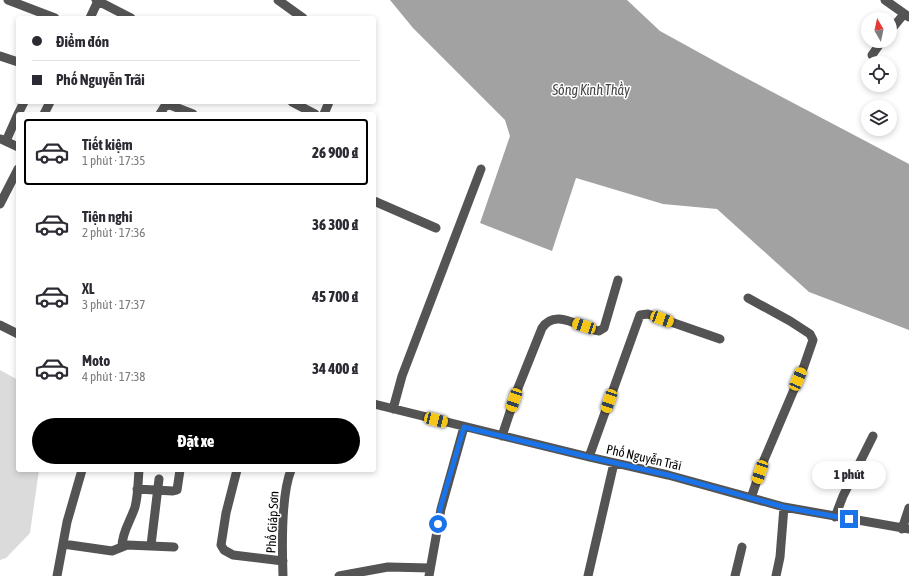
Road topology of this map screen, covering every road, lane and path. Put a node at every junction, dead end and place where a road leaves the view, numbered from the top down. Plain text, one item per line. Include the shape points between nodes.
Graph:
1 (8, 0) edge
2 (97, 0) edge
3 (278, 0) edge
4 (885, 0) edge
5 (906, 15) edge
6 (50, 16) edge
7 (91, 16) edge
8 (127, 16) edge
9 (300, 16) edge
10 (897, 24) edge
11 (877, 48) edge
12 (872, 54) dead end
13 (0, 56) edge
14 (16, 61) edge
15 (170, 104) edge
16 (170, 104) edge
17 (296, 104) edge
18 (161, 112) edge
19 (188, 112) edge
20 (311, 112) edge
21 (16, 117) edge
22 (3, 140) edge
23 (16, 146) edge
24 (481, 169) dead end
25 (16, 173) edge
26 (376, 201) edge
27 (0, 204) edge
28 (436, 228) dead end
29 (618, 280) dead end
30 (748, 298) dead end
31 (0, 325) edge
32 (16, 333) edge
33 (720, 339) dead end
34 (376, 404) edge
35 (393, 408) junction
36 (464, 427) junction
37 (502, 436) junction
38 (873, 436) dead end
39 (589, 457) junction
40 (614, 463) junction
41 (81, 472) edge
42 (139, 472) edge
43 (180, 472) edge
44 (236, 472) edge
45 (290, 472) edge
46 (158, 479) dead end
47 (137, 488) junction
48 (157, 490) junction
49 (751, 498) junction
50 (784, 507) junction
51 (909, 508) edge
52 (835, 517) junction
53 (906, 529) edge
54 (63, 544) junction
55 (151, 545) junction
56 (122, 546) junction
57 (174, 547) dead end
58 (742, 547) dead end
59 (283, 561) junction
60 (430, 572) edge
61 (57, 576) edge
62 (283, 576) edge
63 (339, 576) edge
64 (588, 576) edge
65 (735, 576) edge
66 (776, 576) edge

1 - 6 street
2 - 7 street
2 - 8 street
3 - 9 street
4 - 5 street
5 - 10 street
11 - 12 street
13 - 14 street
15 - 18 street
16 - 19 street
17 - 20 street
21 - 22 street
22 - 23 street
24 - 35 street via 402,376
25 - 27 street
26 - 28 street
29 - 37 street via 604,328 599,330 560,318 546,322 518,388
30 - 49 street via 790,321 810,334 813,340
31 - 32 street
33 - 39 street via 648,314 640,315
34 - 35 street, Phố Nguyễn Trãi
35 - 36 street, Phố Nguyễn Trãi
36 - 37 street, Phố Nguyễn Trãi
36 - 60 street via 440,509
37 - 39 street, Phố Nguyễn Trãi
38 - 52 street
39 - 40 street, Phố Nguyễn Trãi
40 - 49 street, Phố Nguyễn Trãi
40 - 64 street
41 - 54 street
42 - 47 street
43 - 48 street via 177,490
44 - 59 street via 221,545 233,555
45 - 59 street, Phố Giáp Sơn via 284,515
46 - 48 street
47 - 48 street
47 - 56 street via 136,505 124,532
48 - 55 street
49 - 50 street, Phố Nguyễn Trãi
50 - 52 street, Phố Nguyễn Trãi
50 - 66 street
51 - 53 street
52 - 53 street, Phố Nguyễn Trãi
54 - 56 street via 112,551
54 - 61 street
55 - 56 street
55 - 57 street
58 - 65 street
59 - 62 street, Phố Giáp Sơn
60 - 63 street via 388,567

